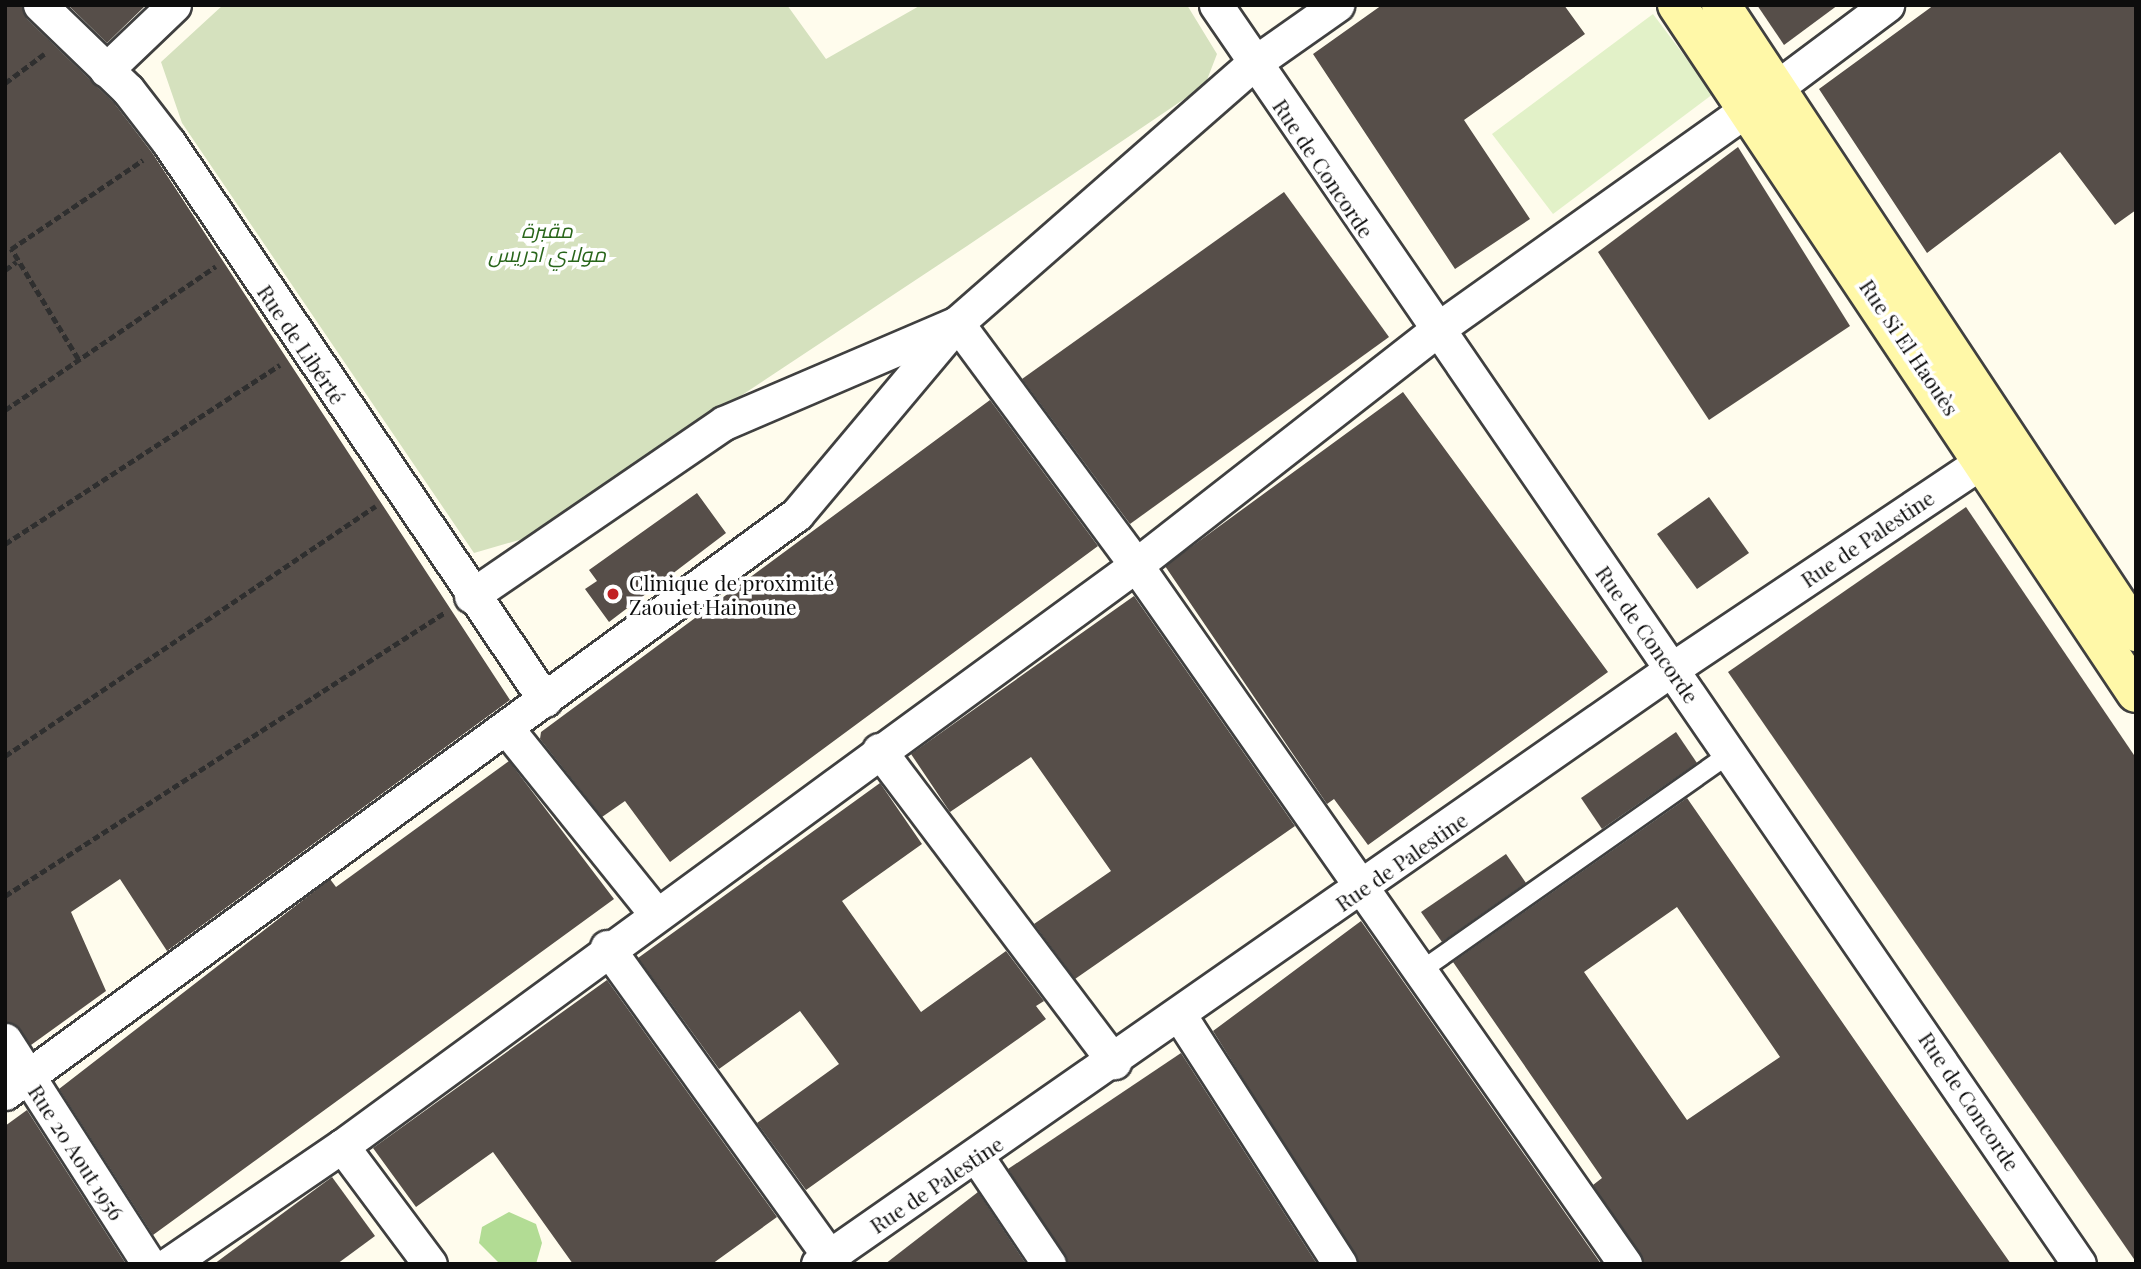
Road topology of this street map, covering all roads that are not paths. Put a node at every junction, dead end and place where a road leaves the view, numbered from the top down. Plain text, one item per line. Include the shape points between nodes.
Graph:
1 (40, 5) edge
2 (174, 5) edge
3 (1216, 5) edge
4 (1337, 5) edge
5 (1677, 5) edge
6 (1721, 5) edge
7 (1887, 5) edge
8 (1253, 64) junction
9 (106, 70) junction
10 (1763, 98) junction
11 (957, 323) junction
12 (1435, 331) junction
13 (1999, 451) junction
14 (1136, 565) junction
15 (471, 596) junction
16 (2136, 632) edge
17 (1672, 669) junction
18 (2136, 693) edge
19 (545, 699) junction
20 (508, 730) junction
21 (879, 750) junction
22 (1731, 754) junction
23 (1361, 890) junction
24 (655, 913) junction
25 (607, 947) junction
26 (1419, 972) junction
27 (1180, 1016) junction
28 (5, 1040) edge
29 (1114, 1062) junction
30 (17, 1084) edge
31 (342, 1146) junction
32 (977, 1157) junction
33 (828, 1261) edge
34 (149, 1264) edge
35 (169, 1264) edge
36 (430, 1264) edge
37 (1049, 1264) edge
38 (1340, 1264) edge
39 (1625, 1264) edge
40 (2079, 1264) edge

1 - 9 street, Rue de Libérté
2 - 9 street
3 - 8 street, Rue de Concorde
4 - 8 street
5 - 10 street, Rue Si El Haouès
6 - 10 street, Rue Si El Haouès
7 - 10 street
8 - 11 street
8 - 12 street, Rue de Concorde
9 - 15 street, Rue de Libérté via 169,143
10 - 12 street
10 - 13 street, Rue Si El Haouès
11 - 14 street
11 - 15 street via 724,423
11 - 19 street via 797,514
12 - 14 street
12 - 17 street, Rue de Concorde
13 - 16 street, Rue Si El Haouès
13 - 17 street, Rue de Palestine
13 - 18 street, Rue Si El Haouès
14 - 21 street
14 - 23 street
15 - 19 street, Rue de Libérté
17 - 22 street, Rue de Concorde
17 - 23 street, Rue de Palestine
19 - 20 street
20 - 24 street
20 - 30 street
21 - 24 street
21 - 29 street
22 - 26 lane
22 - 40 street, Rue de Concorde
23 - 26 street
23 - 27 street, Rue de Palestine
24 - 25 street
25 - 31 street
25 - 33 street
26 - 39 street
27 - 29 street, Rue de Palestine
27 - 38 street
28 - 30 street, Rue 20 Aout 1956
29 - 32 street, Rue de Palestine
30 - 34 street, Rue 20 Aout 1956
31 - 35 street
31 - 36 street
32 - 33 street, Rue de Palestine
32 - 37 street

